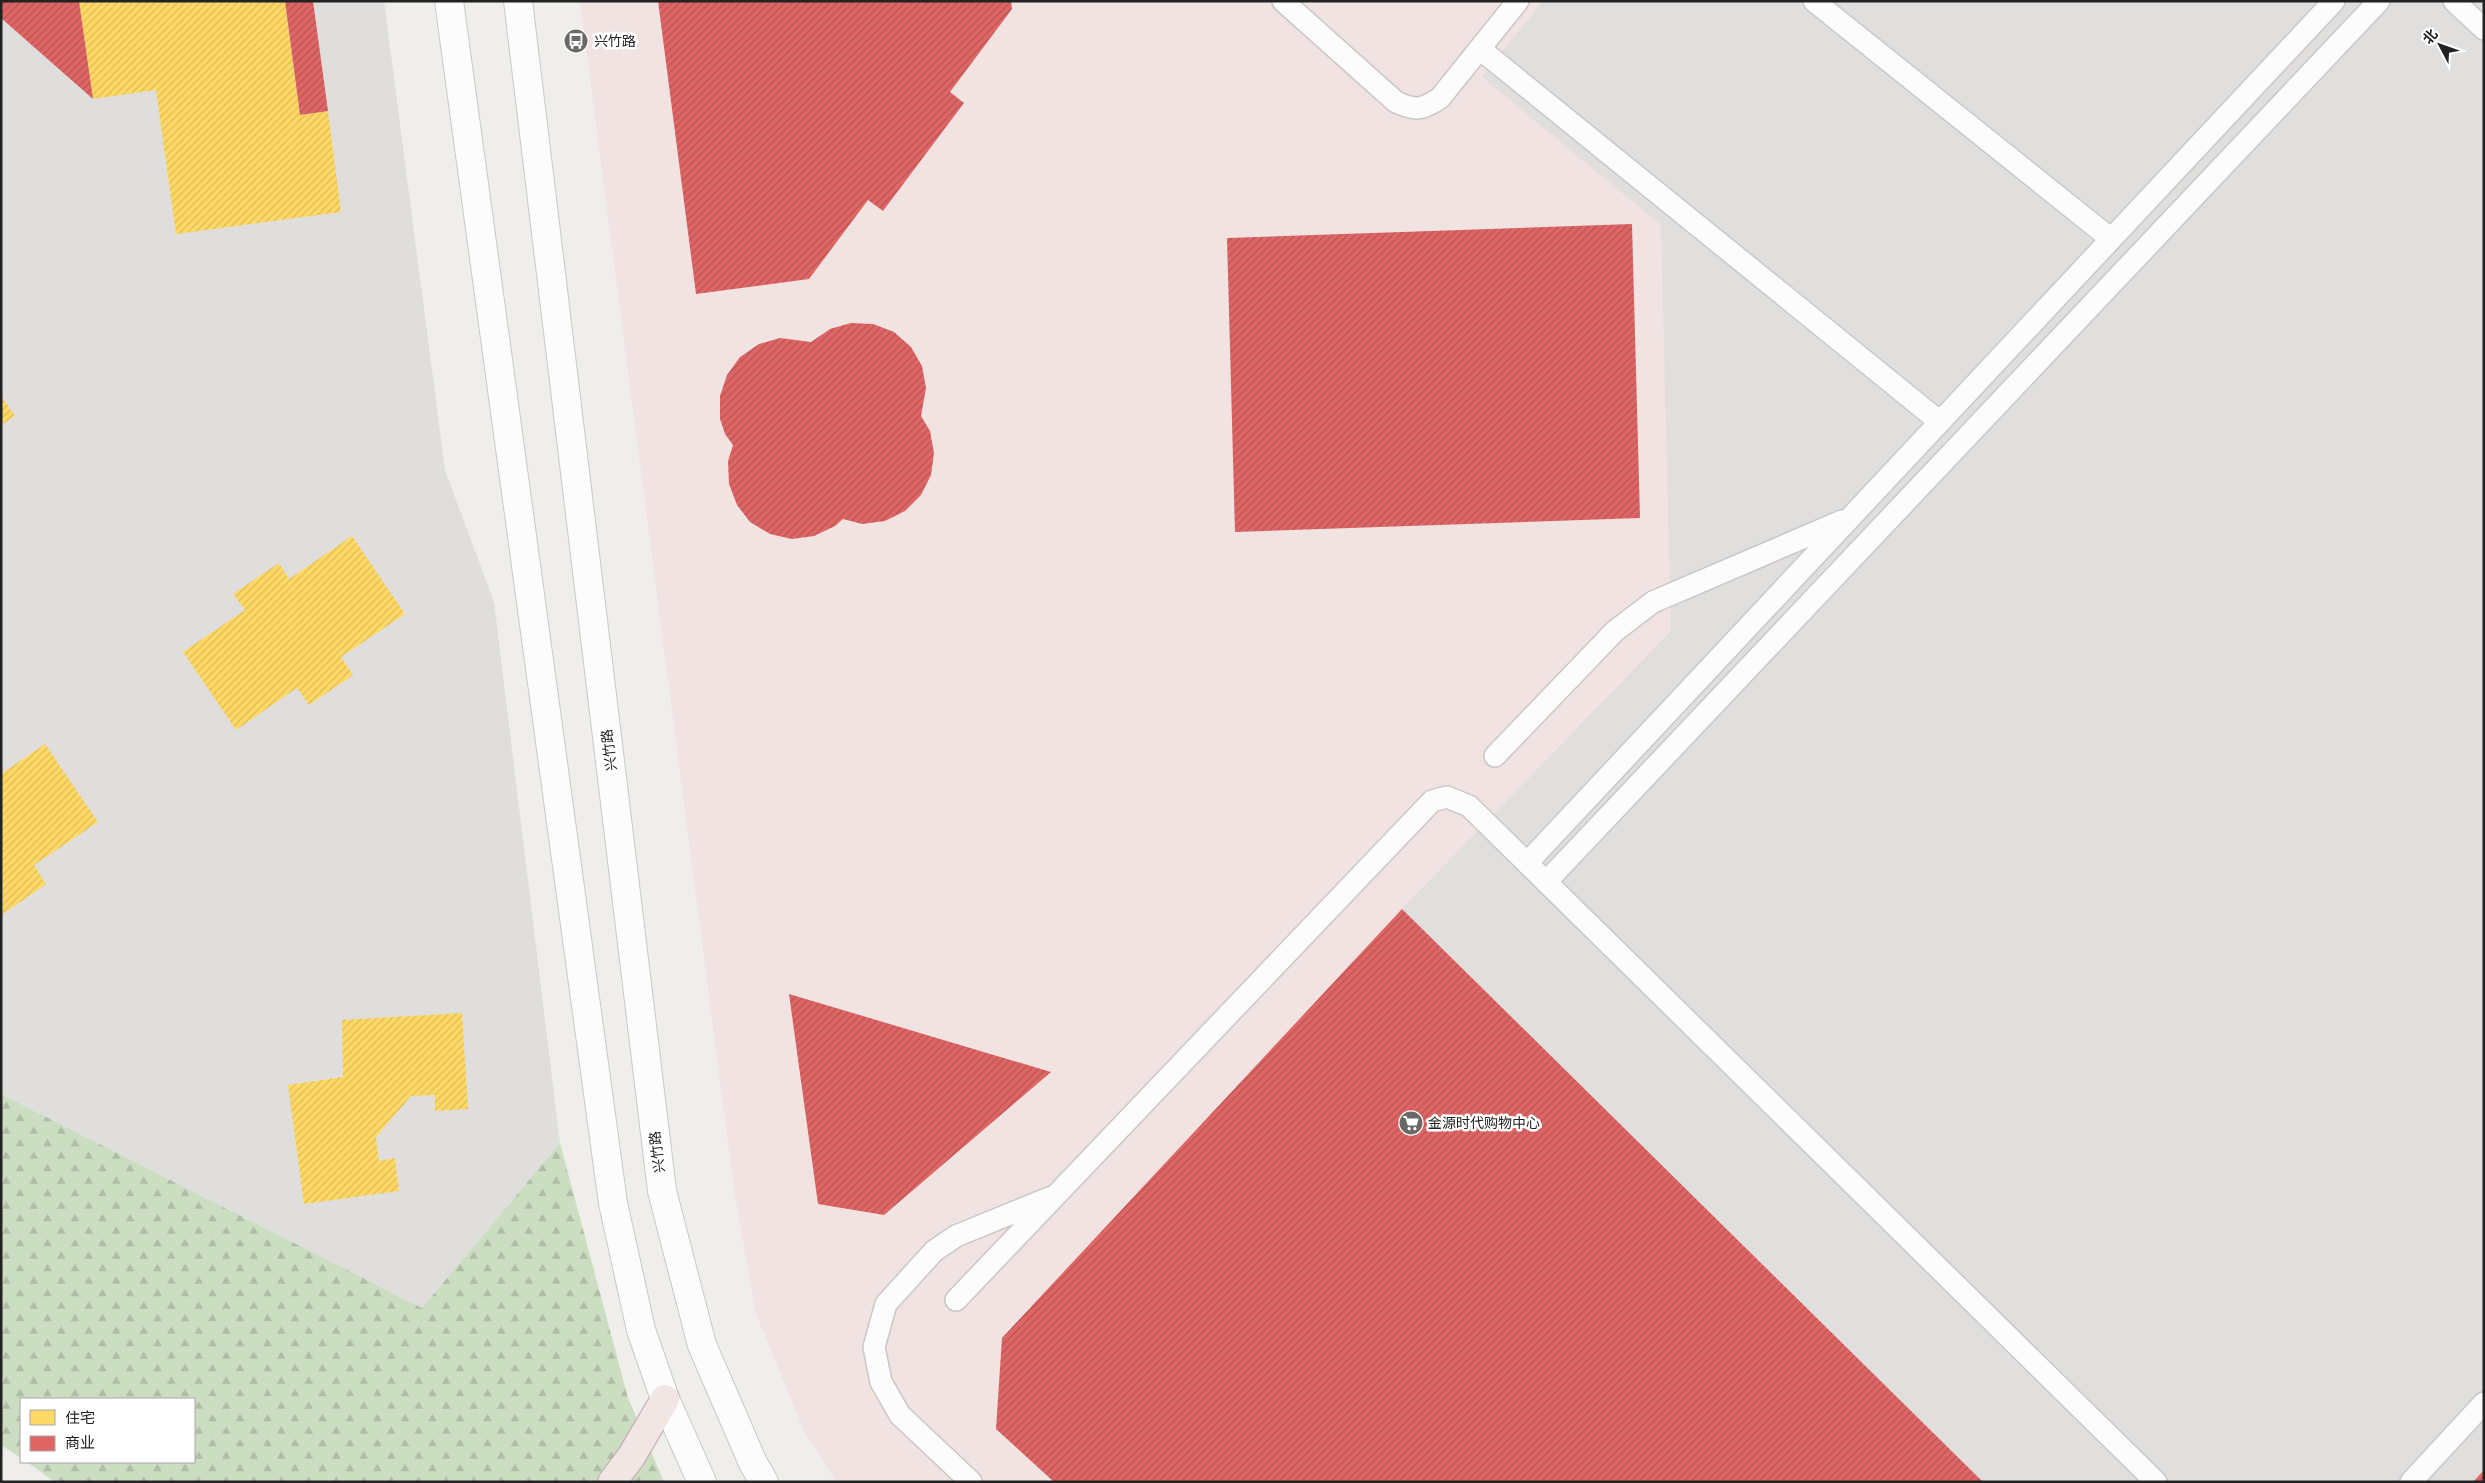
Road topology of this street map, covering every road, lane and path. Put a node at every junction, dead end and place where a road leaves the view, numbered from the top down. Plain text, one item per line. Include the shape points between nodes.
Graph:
1 (449, 1) edge
2 (518, 1) edge
3 (1283, 1) edge
4 (1518, 1) edge
5 (1814, 1) edge
6 (2334, 1) edge
7 (2379, 1) edge
8 (2454, 1) edge
9 (2484, 29) edge
10 (1480, 49) junction
11 (2111, 239) junction
12 (1940, 422) junction
13 (1917, 490) junction
14 (1850, 518) junction
15 (1495, 756) dead end
16 (1527, 863) junction
17 (1546, 882) junction
18 (1056, 1195) junction
19 (956, 1300) dead end
20 (666, 1399) junction
21 (2484, 1402) edge
22 (612, 1482) edge
23 (702, 1482) edge
24 (764, 1482) edge
25 (971, 1482) edge
26 (2156, 1482) edge
27 (2410, 1482) edge

1 - 20 street via 614,1203 641,1330
2 - 24 street, 兴竹路 via 662,1191 702,1345
3 - 10 lane via 1396,102 1411,109 1425,108 1440,98
4 - 10 lane
5 - 11 lane
6 - 11 lane
7 - 13 lane
8 - 9 lane
10 - 12 lane
11 - 12 lane
12 - 14 lane
13 - 14 lane
13 - 17 lane
14 - 15 lane via 1653,602 1615,631
14 - 16 lane
16 - 17 lane
16 - 18 lane via 1469,806 1447,797 1432,800
17 - 26 lane
18 - 19 lane
18 - 25 lane via 956,1236 934,1251 886,1304 874,1347 881,1382 900,1415
20 - 22 highway
20 - 23 street
21 - 27 lane

